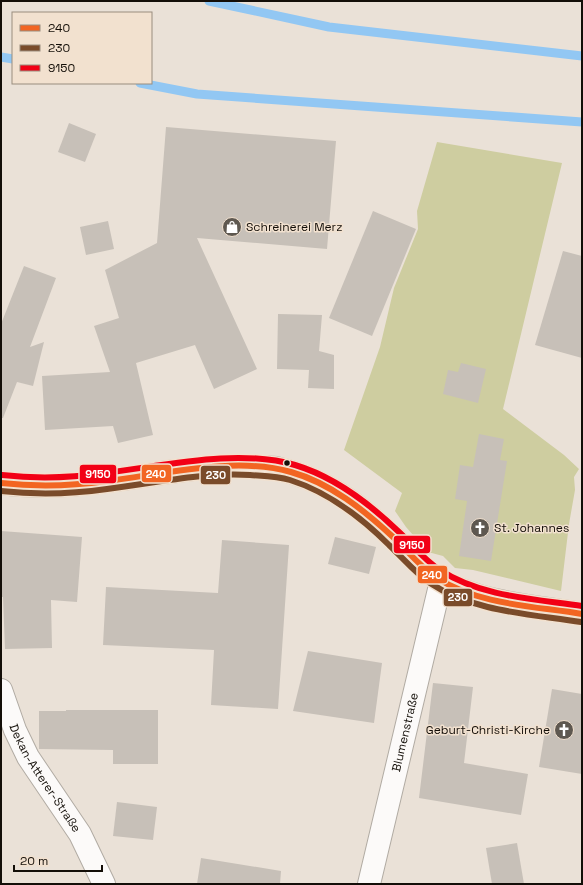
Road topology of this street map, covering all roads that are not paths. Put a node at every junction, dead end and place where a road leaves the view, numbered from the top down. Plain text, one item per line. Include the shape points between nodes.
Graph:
1 (1, 484) edge
2 (441, 581) junction
3 (582, 614) edge
4 (1, 690) edge
5 (104, 884) edge
6 (369, 884) edge

1 - 2 street via 56,486 234,465 274,468 310,479 336,491 361,508 418,563
2 - 3 street via 472,594
2 - 6 street, Blumenstraße
4 - 5 street, Dekan-Atterer-Straße via 28,757 80,834

